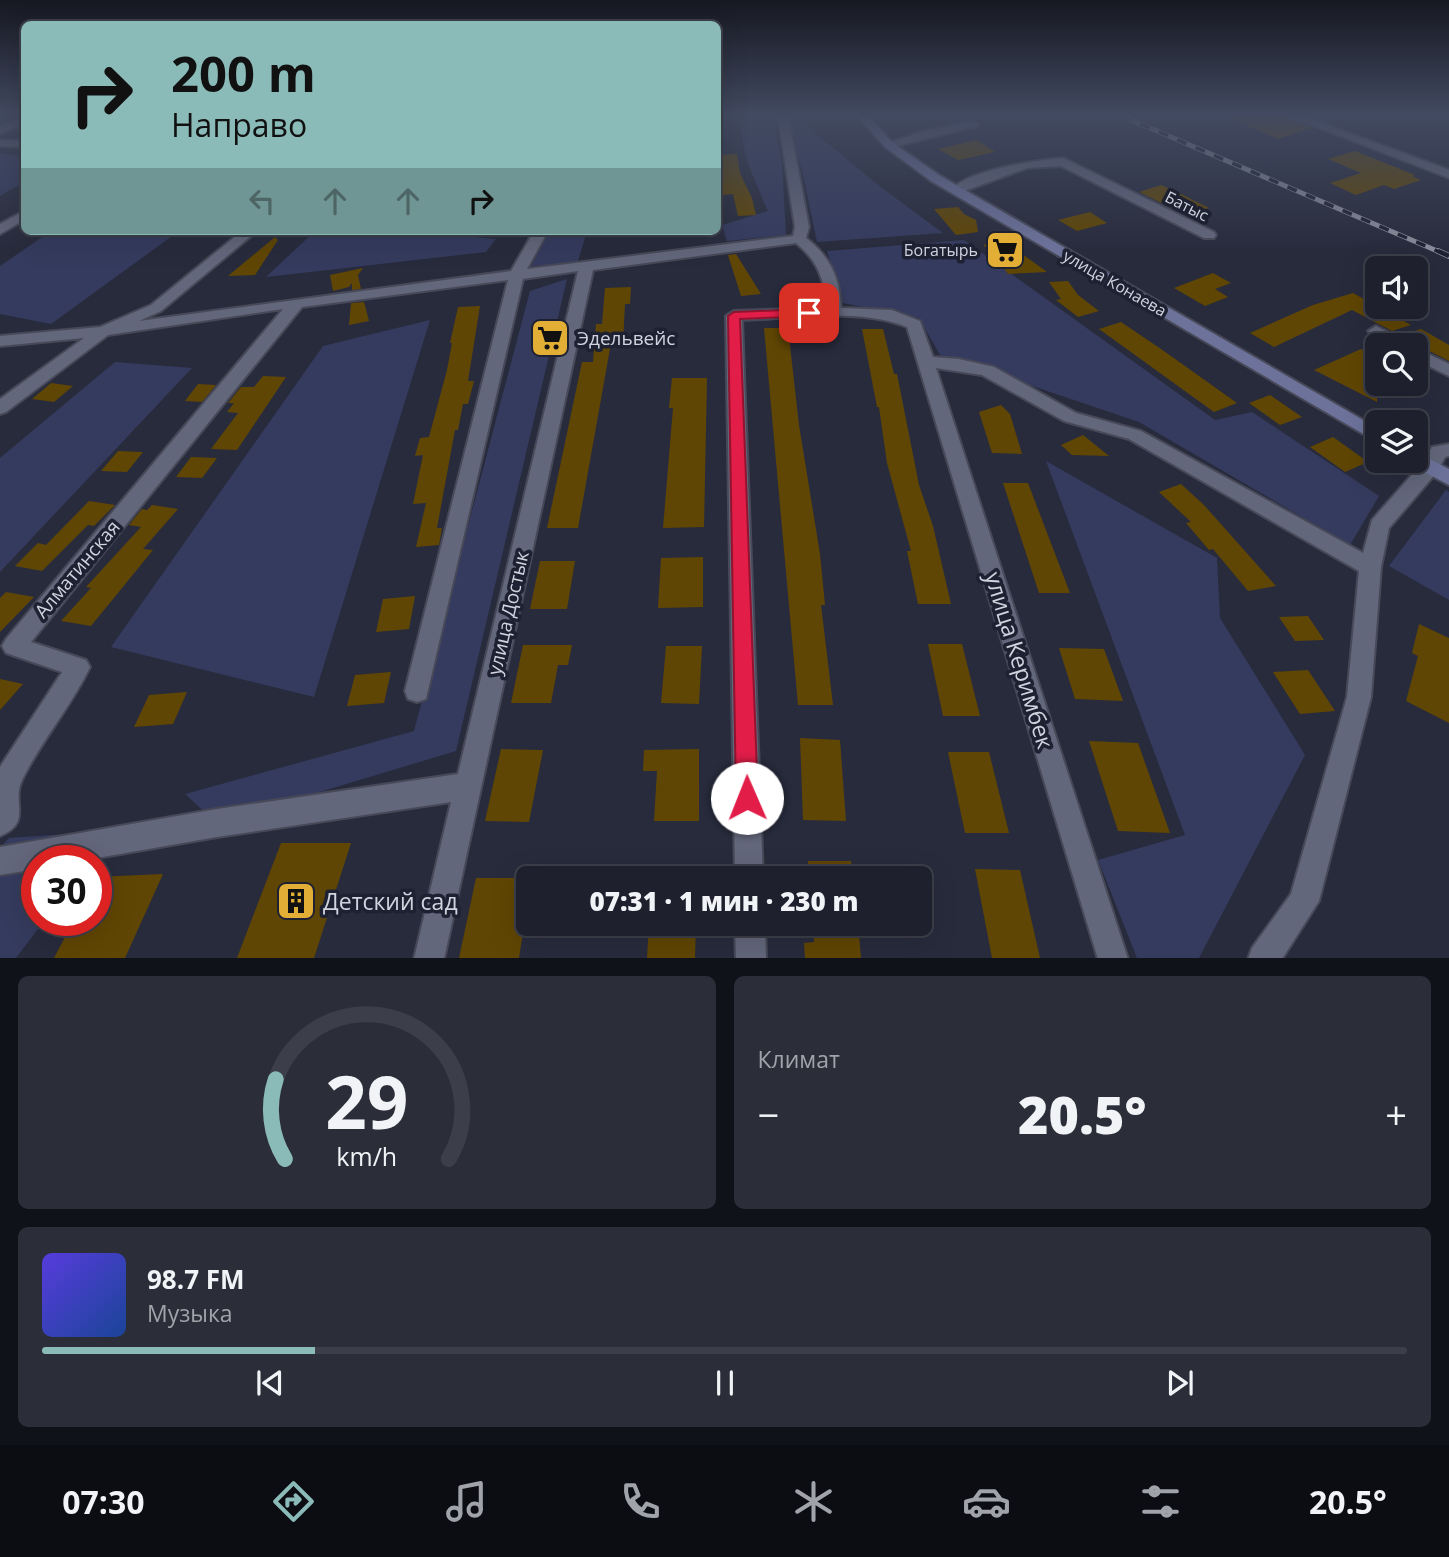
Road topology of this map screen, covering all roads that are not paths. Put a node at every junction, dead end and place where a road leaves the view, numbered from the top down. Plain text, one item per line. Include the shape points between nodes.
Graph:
1 (791, 161) edge
2 (912, 161) edge
3 (1413, 161) edge
4 (1449, 174) edge
5 (956, 190) junction
6 (21, 217) edge
7 (0, 230) edge
8 (245, 235) edge
9 (539, 235) edge
10 (1209, 235) dead end
11 (799, 239) junction
12 (586, 267) junction
13 (516, 276) junction
14 (297, 303) junction
15 (834, 312) junction
16 (103, 331) junction
17 (1376, 331) dead end
18 (1380, 333) edge
19 (0, 341) edge
20 (1428, 360) edge
21 (927, 362) junction
22 (1449, 372) edge
23 (0, 408) edge
24 (1365, 429) edge
25 (1449, 450) edge
26 (1432, 468) edge
27 (1370, 567) junction
28 (417, 691) dead end
29 (468, 786) junction
30 (0, 822) edge
31 (0, 861) edge
32 (749, 866) edge
33 (750, 936) edge
34 (429, 958) edge
35 (751, 958) edge
36 (1113, 958) edge
37 (1262, 958) edge

1 - 11 street via 803,227
2 - 5 main road, улица Конаева
3 - 4 street
5 - 10 street, Батыс via 1026,165 1063,162
5 - 24 main road, улица Конаева
6 - 7 street
8 - 16 street via 156,308
9 - 13 street
11 - 12 street
11 - 15 street via 815,250 833,280
12 - 13 street
12 - 29 street, улица Достык
13 - 14 street
13 - 28 street
14 - 16 street
14 - 30 street, Алматинская via 14,646 78,667 7,780 6,817
15 - 21 street, улица Керимбек via 892,315 914,324
15 - 32 street, улица Керимбек via 734,316
16 - 19 street
16 - 23 street
17 - 18 street
20 - 22 street
21 - 27 street via 988,371 1070,416 1135,435
21 - 36 street, улица Керимбек
25 - 26 street via 1439,452
26 - 27 street via 1379,525
27 - 37 street via 1359,696 1304,901
29 - 31 street
29 - 34 street, улица Достык
33 - 35 street

